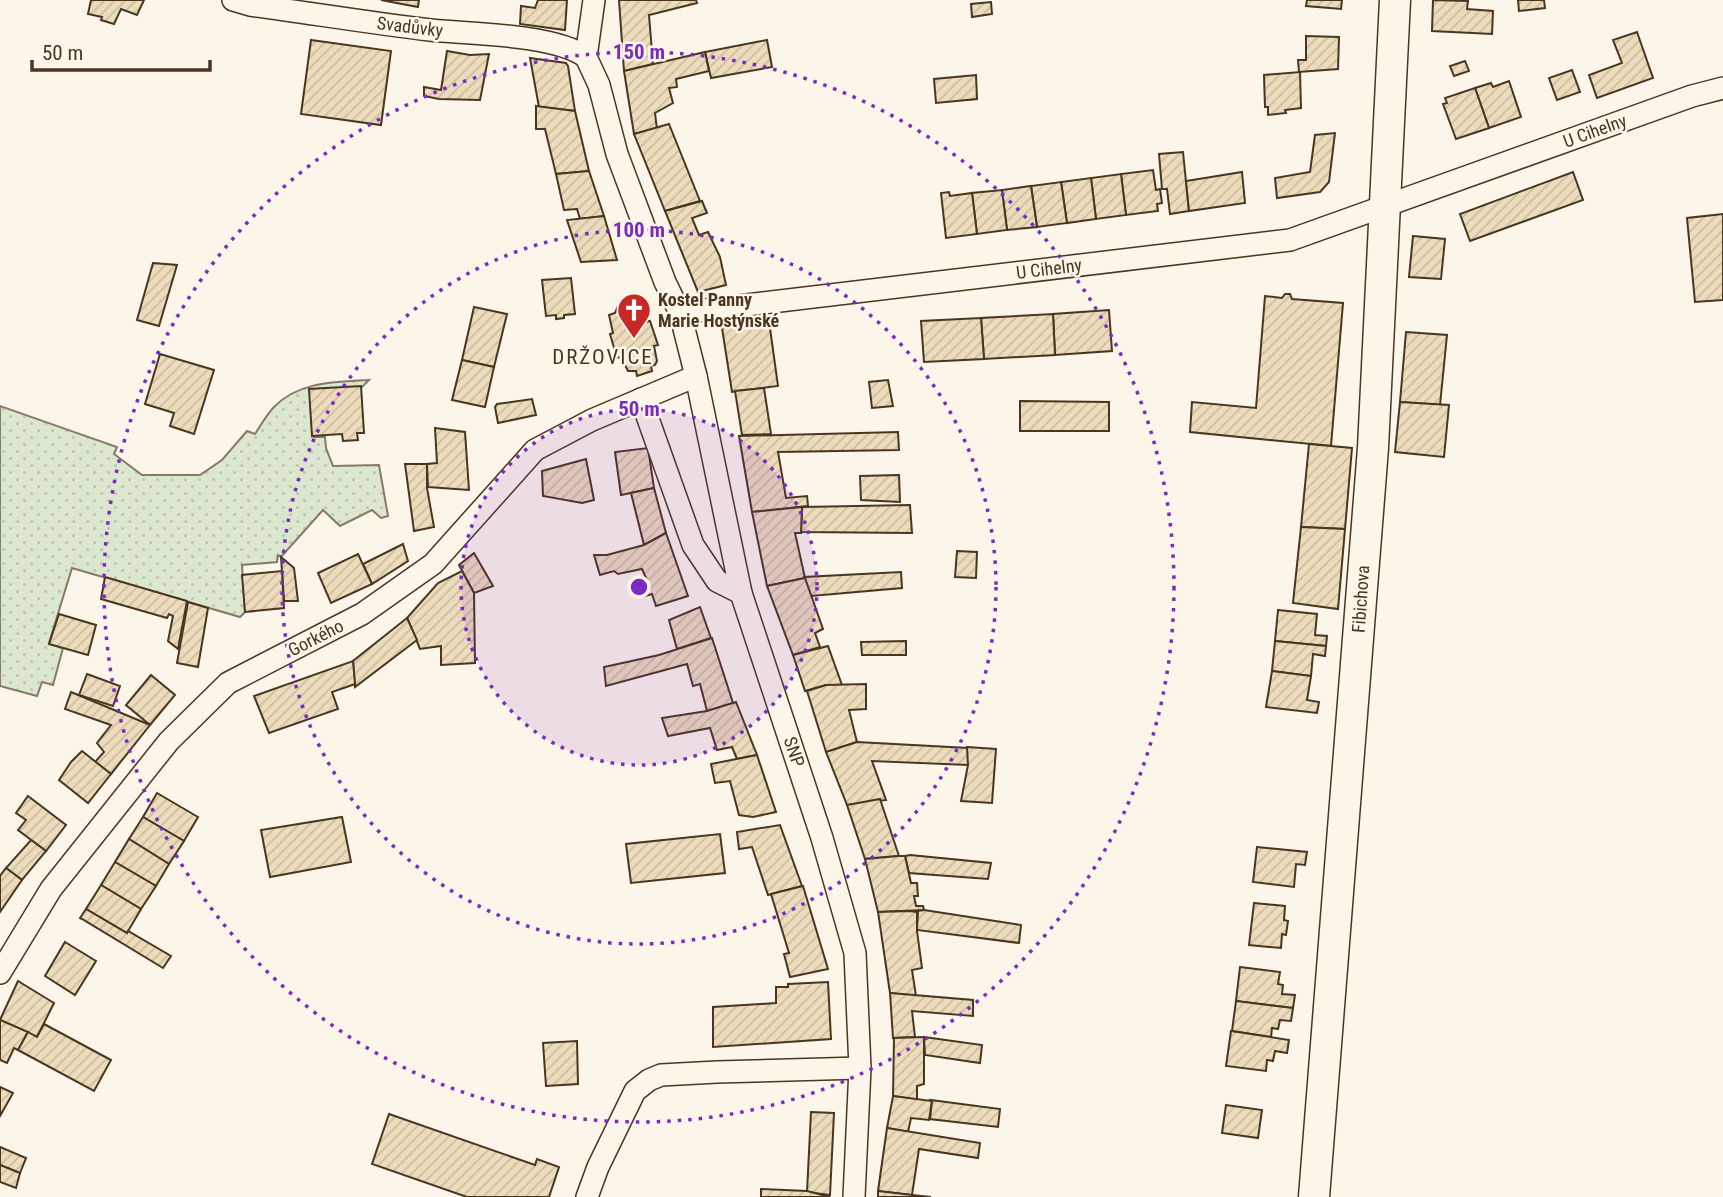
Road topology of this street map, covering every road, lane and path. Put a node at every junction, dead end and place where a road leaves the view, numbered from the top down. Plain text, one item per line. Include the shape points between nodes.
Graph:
1 (233, 0) edge
2 (594, 0) edge
3 (1395, 0) edge
4 (586, 57) junction
5 (1723, 88) edge
6 (1385, 207) junction
7 (680, 313) junction
8 (696, 376) junction
9 (641, 399) junction
10 (741, 593) junction
11 (0, 973) edge
12 (860, 1068) junction
13 (587, 1197) edge
14 (855, 1197) edge
15 (1314, 1197) edge

1 - 4 street, Svadůvky via 429,30 553,43
2 - 4 street
3 - 6 street, Fibichova
4 - 7 street via 599,85 617,154
5 - 6 street, U Cihelny
6 - 7 street, U Cihelny via 1290,240
6 - 15 street, Fibichova via 1373,449
7 - 8 street, SNP
8 - 9 street, Gorkého
8 - 10 street, SNP
9 - 10 street via 693,545 717,581
9 - 11 street, Gorkého via 535,450 433,564 362,614 228,683 169,741 51,889
10 - 12 street, SNP via 855,953
12 - 13 street via 661,1075 649,1080 635,1091
12 - 14 street, SNP

